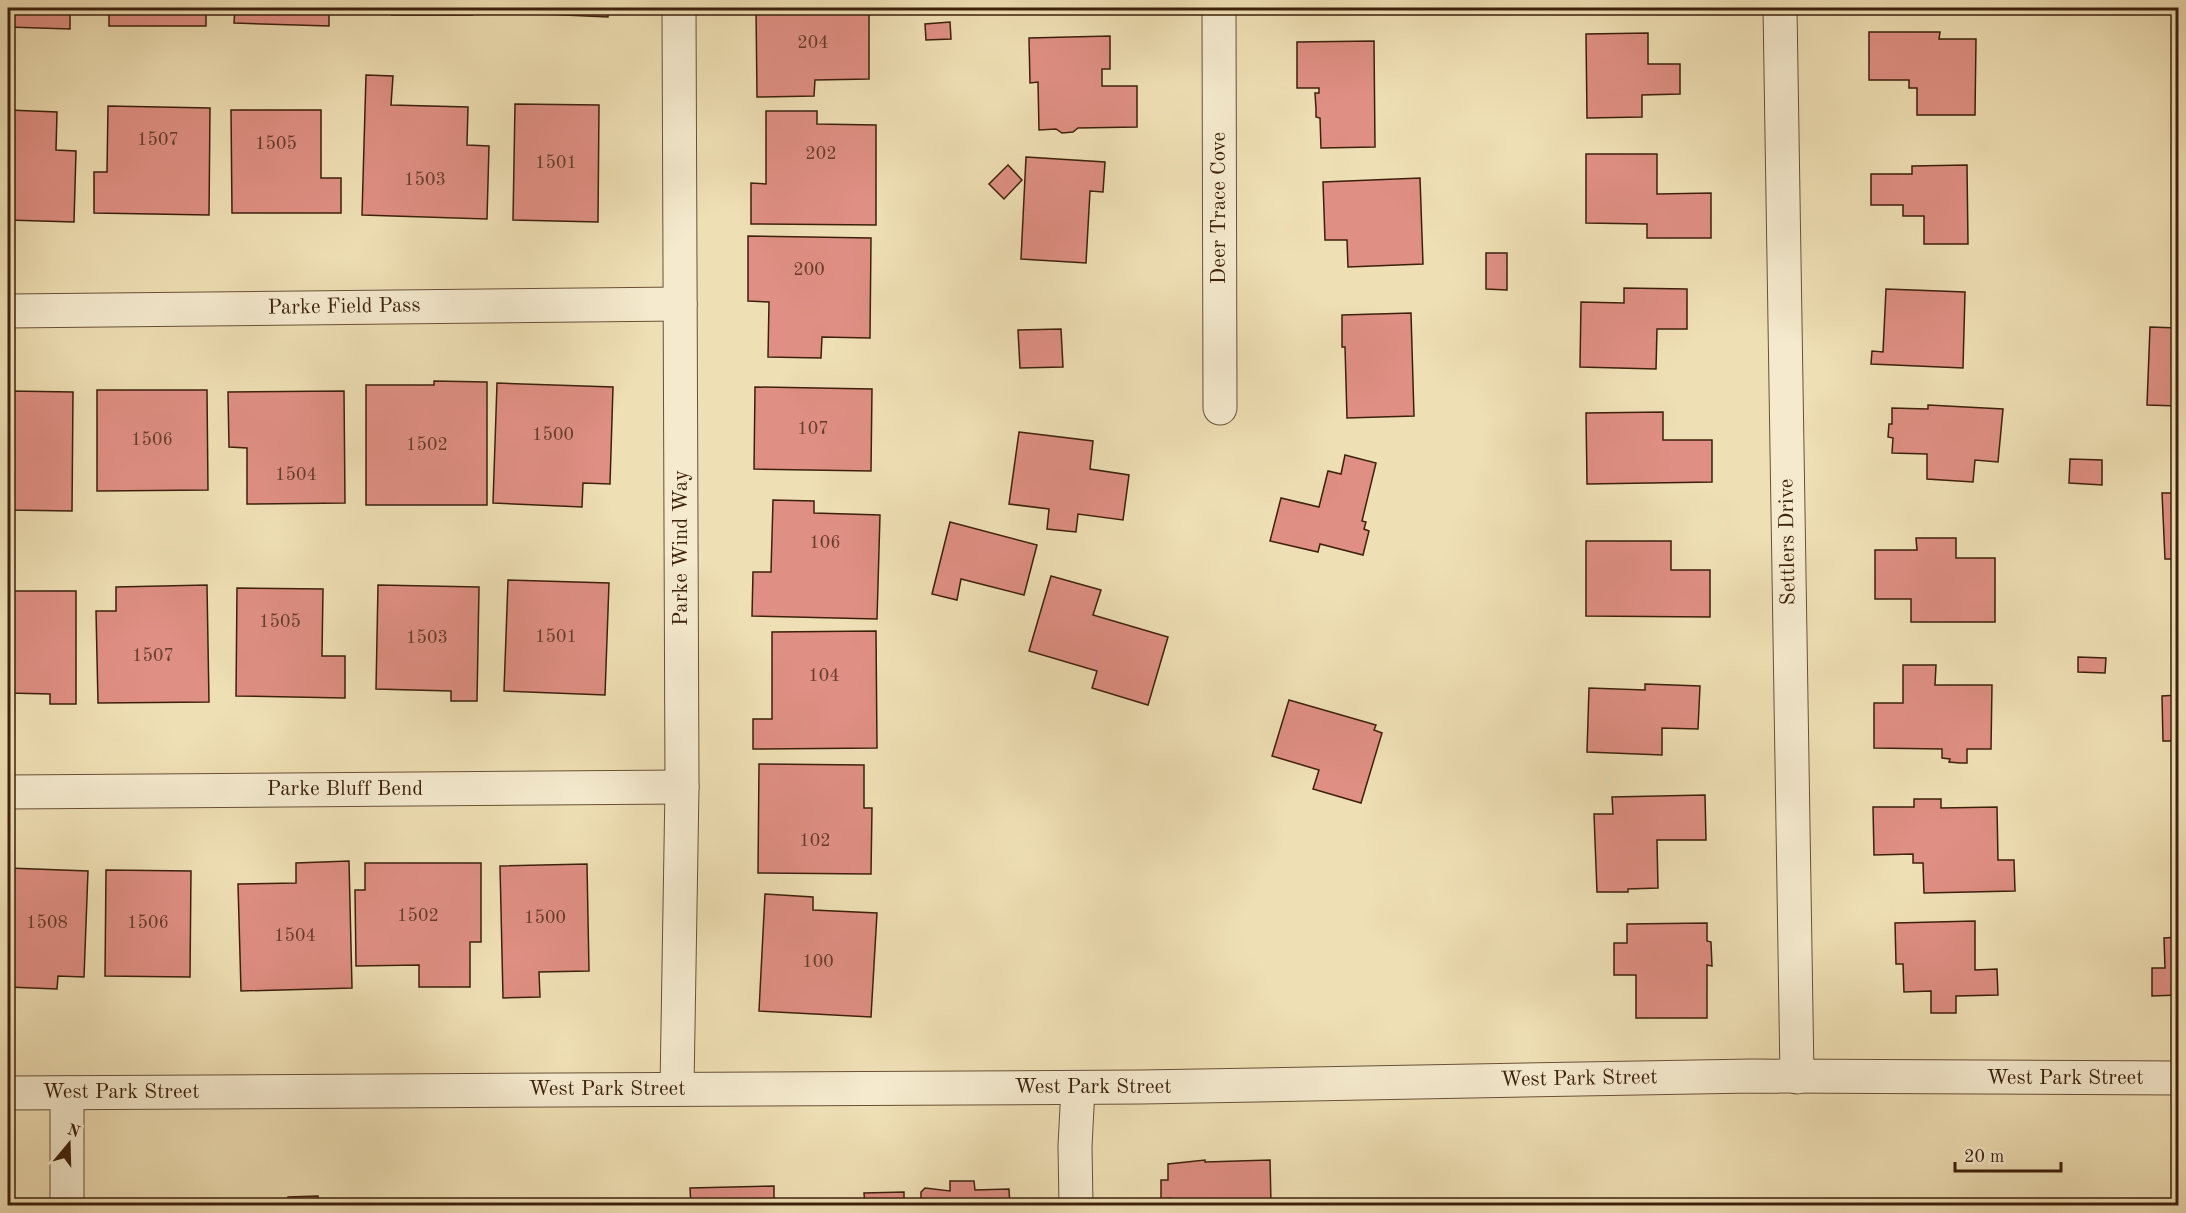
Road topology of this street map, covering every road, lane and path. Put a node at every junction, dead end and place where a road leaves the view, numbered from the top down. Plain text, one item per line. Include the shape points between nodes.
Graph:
1 (680, 8) edge
2 (1220, 8) edge
3 (1780, 8) edge
4 (680, 304) junction
5 (8, 310) edge
6 (1220, 408) dead end
7 (682, 786) junction
8 (8, 792) edge
9 (1797, 1077) junction
10 (2178, 1078) edge
11 (677, 1088) junction
12 (1078, 1088) junction
13 (8, 1093) edge
14 (67, 1093) junction
15 (67, 1206) edge
16 (1076, 1206) edge

1 - 4 street, Parke Wind Way
2 - 6 street, Deer Trace Cove
3 - 9 street, Settlers Drive
4 - 5 street, Parke Field Pass
4 - 7 street, Parke Wind Way
7 - 8 street, Parke Bluff Bend
7 - 11 street, Parke Wind Way
9 - 10 street, West Park Street
9 - 12 street, West Park Street
11 - 12 street, West Park Street
11 - 14 street, West Park Street
12 - 16 street
13 - 14 street, West Park Street
14 - 15 street

